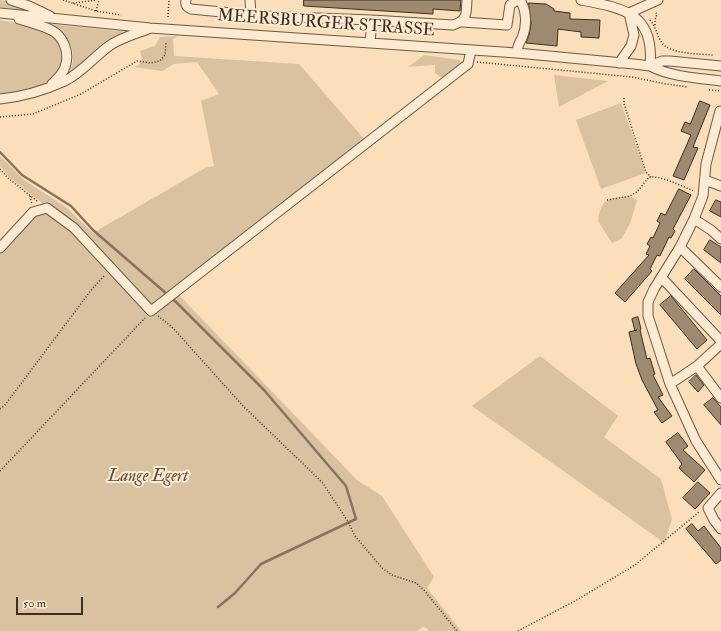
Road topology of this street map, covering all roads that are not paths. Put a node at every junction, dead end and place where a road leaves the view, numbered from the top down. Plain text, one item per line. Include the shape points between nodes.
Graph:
1 (11, 0) edge
2 (186, 0) edge
3 (250, 0) edge
4 (468, 0) edge
5 (517, 0) edge
6 (520, 0) edge
7 (581, 0) edge
8 (658, 0) edge
9 (0, 13) edge
10 (629, 13) junction
11 (251, 15) junction
12 (57, 19) junction
13 (372, 20) junction
14 (462, 22) junction
15 (150, 28) junction
16 (370, 43) junction
17 (471, 50) junction
18 (518, 53) junction
19 (619, 63) junction
20 (650, 66) junction
21 (721, 66) edge
22 (721, 81) edge
23 (50, 86) junction
24 (0, 99) edge
25 (720, 111) dead end
26 (705, 180) junction
27 (721, 186) edge
28 (694, 219) junction
29 (721, 238) edge
30 (680, 247) junction
31 (0, 248) edge
32 (661, 277) junction
33 (721, 287) edge
34 (721, 342) edge
35 (697, 366) junction
36 (670, 384) junction
37 (721, 398) edge
38 (721, 480) edge
39 (721, 493) edge
40 (721, 529) edge

1 - 12 street
2 - 11 street via 185,4 191,9
3 - 11 street
4 - 14 street via 466,16
5 - 14 street via 510,5 507,25
6 - 18 street via 526,12
7 - 10 street
8 - 10 street
9 - 12 street, MEERSBURGER STRASSE
9 - 23 street via 52,30 60,37 66,49 66,63 61,75
10 - 19 street via 634,35 631,46
10 - 20 street via 646,31 650,45
11 - 13 street
12 - 15 street, MEERSBURGER STRASSE
13 - 14 street via 454,25
13 - 16 street
15 - 16 street, MEERSBURGER STRASSE
15 - 23 street via 109,46 66,80
16 - 17 street, MEERSBURGER STRASSE
17 - 18 street, MEERSBURGER STRASSE
17 - 31 street via 468,64 151,311 74,228 47,208 33,212
18 - 19 street, MEERSBURGER STRASSE
19 - 20 street, MEERSBURGER STRASSE
20 - 21 street, MEERSBURGER STRASSE via 670,61
20 - 22 street, MEERSBURGER STRASSE via 674,75
23 - 24 street
25 - 26 street via 706,164
26 - 27 street
26 - 28 street via 704,194
28 - 29 street
28 - 30 street
30 - 32 street
30 - 33 street
32 - 34 street
32 - 36 street via 648,302 648,316
34 - 35 street
35 - 36 street
35 - 37 street
36 - 38 street via 696,441
39 - 40 street via 708,508

